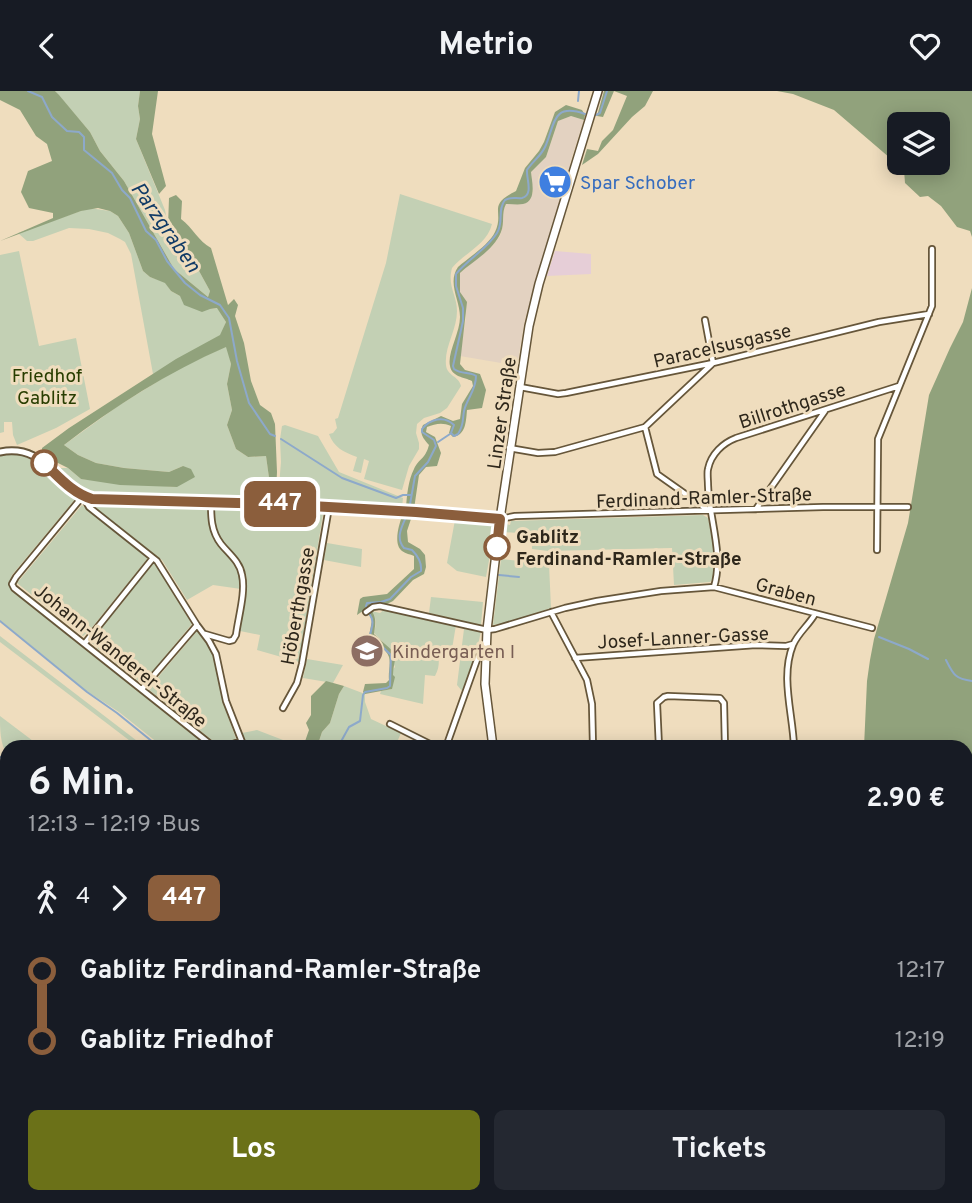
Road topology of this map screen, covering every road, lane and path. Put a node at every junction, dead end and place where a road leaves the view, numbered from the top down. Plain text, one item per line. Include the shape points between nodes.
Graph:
1 (598, 91) edge
2 (932, 249) dead end
3 (929, 314) junction
4 (705, 320) dead end
5 (713, 363) junction
6 (899, 386) junction
7 (520, 387) junction
8 (827, 409) junction
9 (645, 427) junction
10 (509, 448) junction
11 (0, 452) edge
12 (83, 496) junction
13 (211, 502) junction
14 (329, 507) junction
15 (877, 507) junction
16 (908, 507) dead end
17 (755, 510) junction
18 (710, 511) junction
19 (500, 519) junction
20 (877, 550) dead end
21 (153, 558) junction
22 (713, 587) junction
23 (368, 611) dead end
24 (551, 612) junction
25 (815, 614) junction
26 (197, 625) junction
27 (872, 628) dead end
28 (486, 630) junction
29 (204, 634) junction
30 (85, 643) junction
31 (793, 644) junction
32 (485, 650) junction
33 (575, 658) junction
34 (142, 689) junction
35 (283, 708) dead end
36 (390, 724) dead end
37 (205, 740) edge
38 (241, 740) edge
39 (422, 740) edge
40 (448, 740) edge
41 (492, 740) edge
42 (593, 740) edge
43 (659, 740) edge
44 (725, 740) edge
45 (794, 740) edge

1 - 7 main road, Linzer Straße via 535,301
2 - 3 street
3 - 5 street, Paracelsusgasse
3 - 6 street
4 - 5 street
5 - 7 street, Paracelsusgasse via 558,394
5 - 9 street
6 - 8 street, Billrothgasse
6 - 15 street via 878,439
7 - 10 main road, Linzer Straße
8 - 17 street
8 - 18 street, Billrothgasse via 730,440 717,450 708,469
9 - 10 street via 555,452
9 - 18 street via 657,474
10 - 19 main road, Linzer Straße
11 - 12 street via 17,450 32,455
12 - 13 street
12 - 21 street via 89,507
12 - 30 street, Johann-Wanderer-Straße via 12,584
13 - 14 street
13 - 29 street via 214,530 240,567 243,590 233,640
14 - 19 street
14 - 35 street, Höberthgasse via 302,664
15 - 16 street, Ferdinand-Ramler-Straße
15 - 17 street, Ferdinand-Ramler-Straße
15 - 20 street
17 - 18 street, Ferdinand-Ramler-Straße
18 - 19 street, Ferdinand-Ramler-Straße
18 - 22 street, Billrothgasse via 717,556
19 - 28 main road, Linzer Straße
21 - 26 street
21 - 30 street
22 - 24 street, Graben via 661,591
22 - 25 street, Graben
23 - 28 street via 380,606
24 - 28 street, Graben
24 - 33 street
25 - 27 street, Graben
25 - 31 street
26 - 29 street
26 - 34 street
28 - 32 main road, Linzer Straße
29 - 38 street via 216,654
30 - 34 street, Johann-Wanderer-Straße
31 - 33 street, Josef-Lanner-Gasse
31 - 45 street via 787,679
32 - 40 street via 478,657
32 - 41 main road, Linzer Straße
33 - 42 street via 590,690
34 - 37 street, Johann-Wanderer-Straße
36 - 39 street
43 - 44 street via 657,703 664,697 720,698

